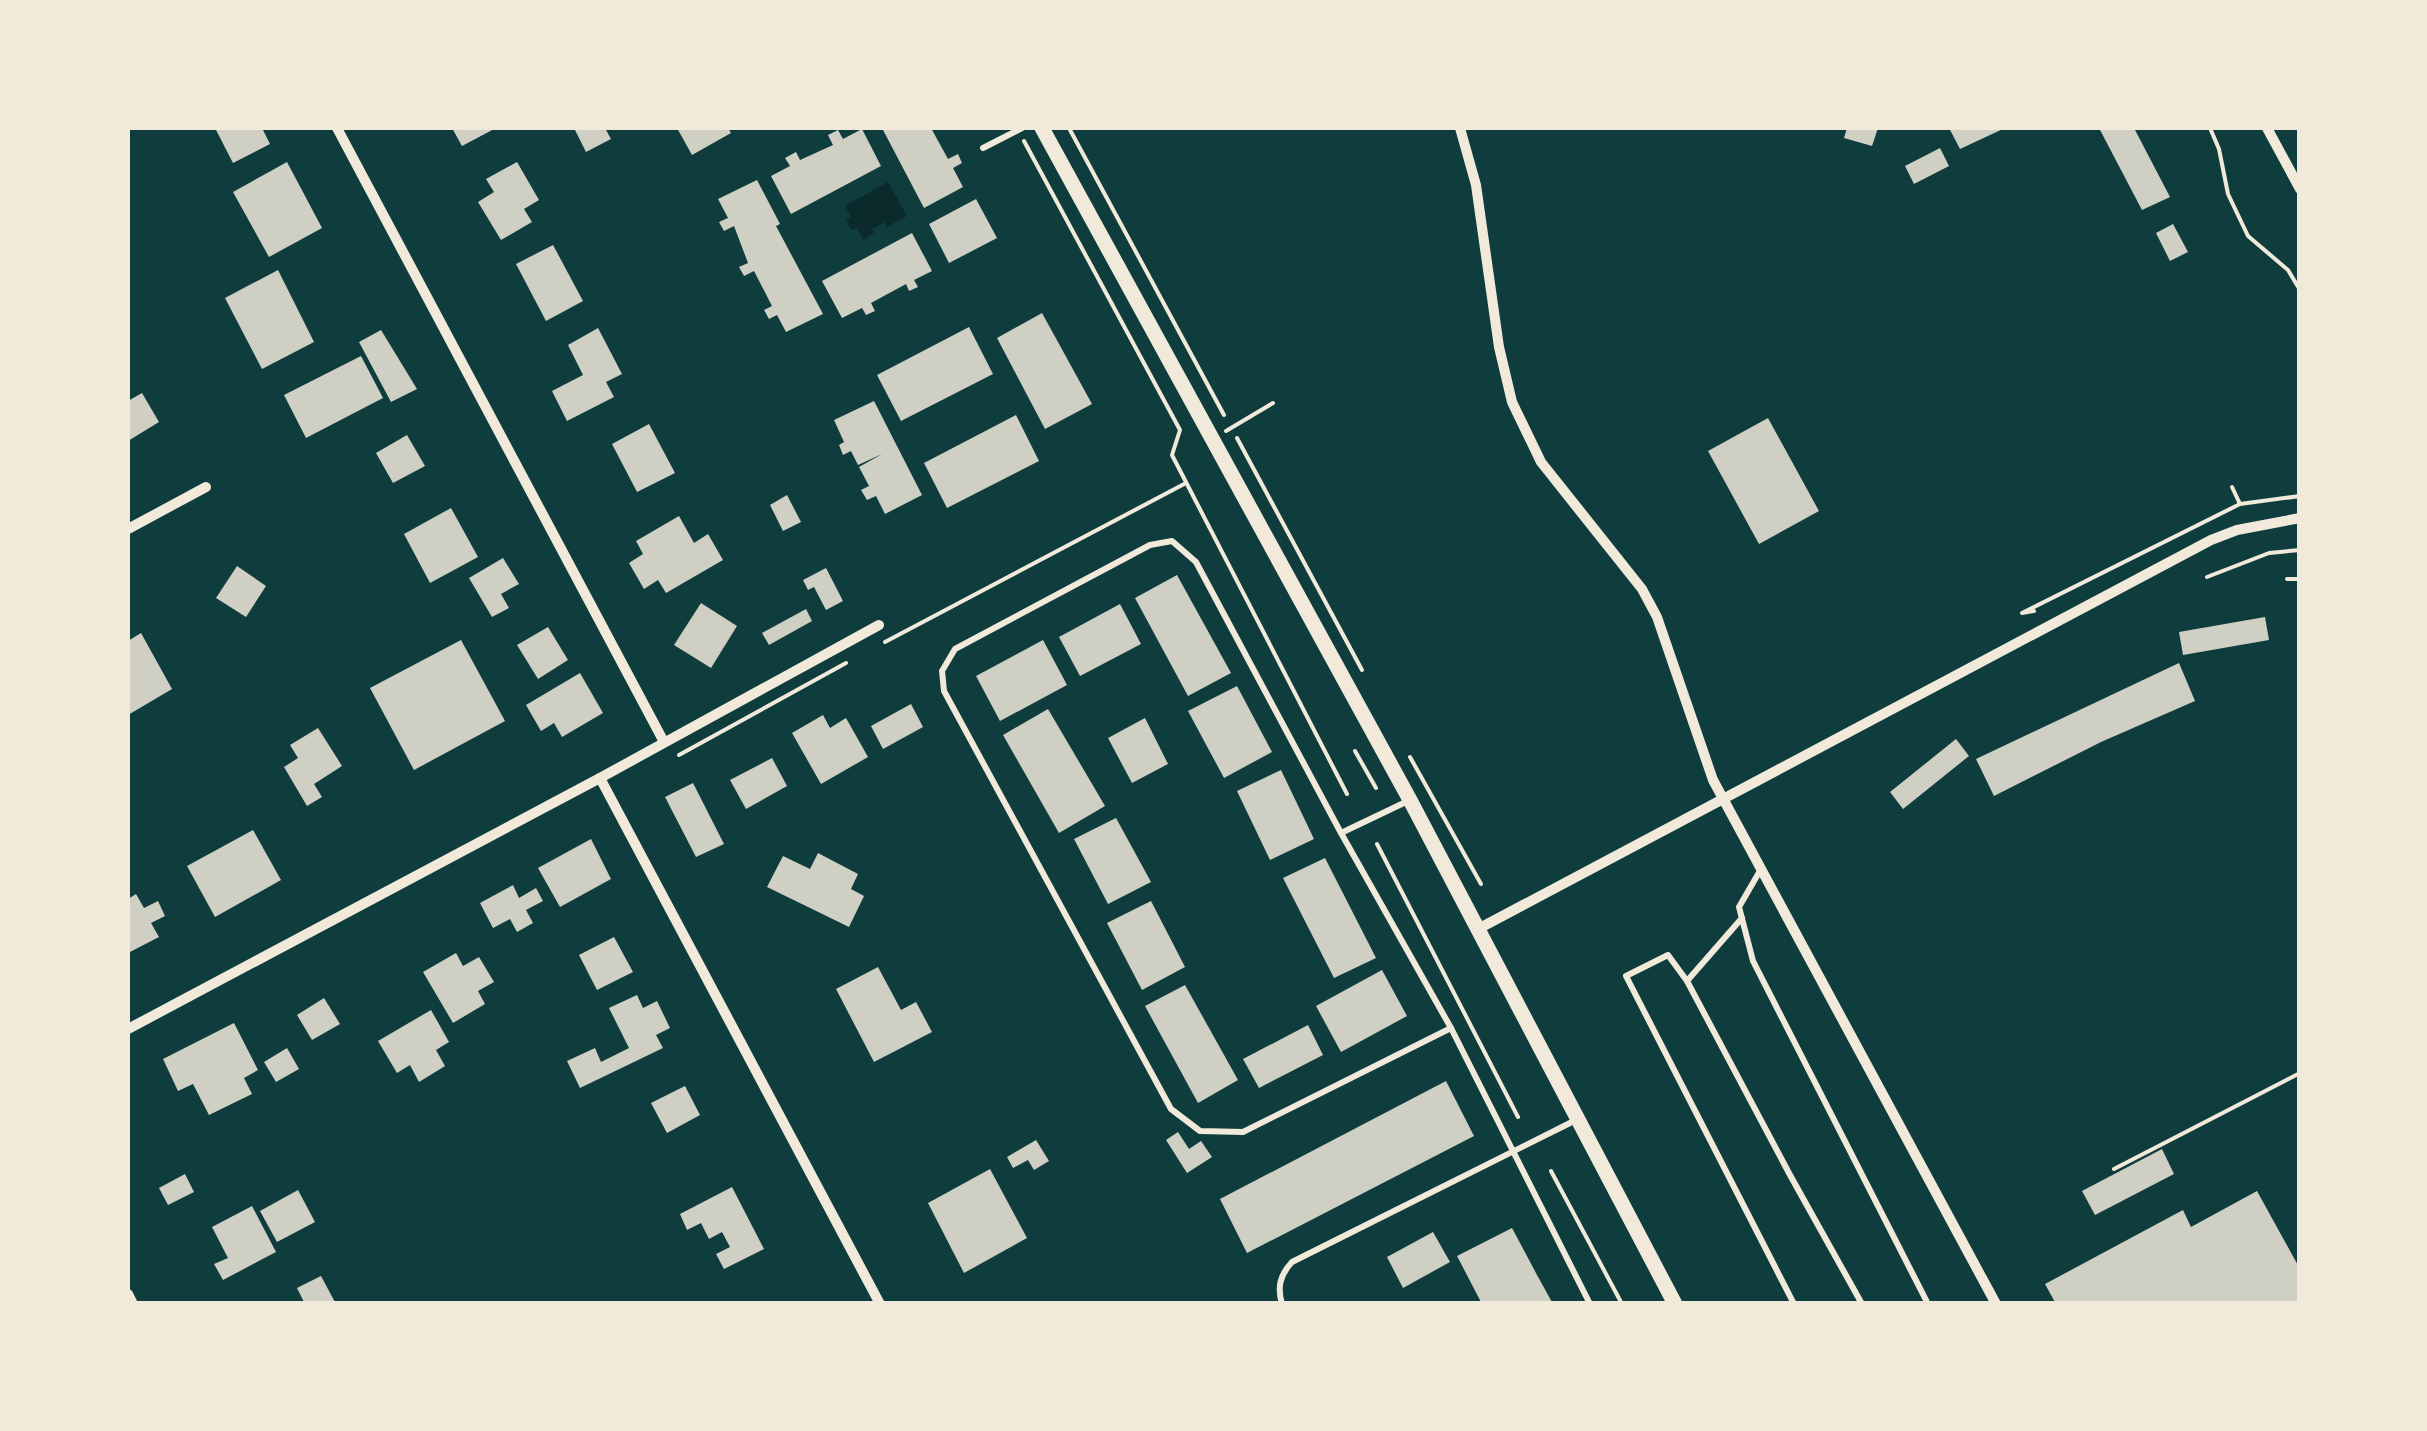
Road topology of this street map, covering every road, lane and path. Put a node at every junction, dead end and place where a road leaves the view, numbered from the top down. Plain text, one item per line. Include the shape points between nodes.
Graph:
1 (337, 128) edge
2 (1022, 128) edge
3 (1042, 128) edge
4 (1069, 128) edge
5 (1460, 128) edge
6 (2210, 128) edge
7 (2268, 128) edge
8 (1024, 140) dead end
9 (984, 148) dead end
10 (2300, 189) edge
11 (2300, 290) edge
12 (1273, 403) dead end
13 (1224, 415) dead end
14 (1237, 438) dead end
15 (1214, 440) junction
16 (1186, 482) junction
17 (206, 487) dead end
18 (2232, 487) dead end
19 (2300, 496) edge
20 (2240, 504) junction
21 (2300, 518) edge
22 (128, 528) edge
23 (2300, 550) edge
24 (2207, 577) dead end
25 (2288, 578) dead end
26 (2300, 579) edge
27 (2034, 610) dead end
28 (879, 626) dead end
29 (885, 642) dead end
30 (853, 660) dead end
31 (1366, 678) dead end
32 (664, 742) junction
33 (1404, 746) dead end
34 (1355, 751) dead end
35 (676, 756) dead end
36 (600, 778) junction
37 (1376, 788) dead end
38 (1347, 794) dead end
39 (1722, 798) junction
40 (1410, 800) junction
41 (1341, 833) junction
42 (1377, 844) dead end
43 (1762, 868) junction
44 (1481, 884) dead end
45 (1742, 918) junction
46 (1478, 929) junction
47 (1687, 981) junction
48 (1450, 1028) junction
49 (128, 1029) edge
50 (2300, 1072) edge
51 (1518, 1117) dead end
52 (1577, 1120) junction
53 (1512, 1153) junction
54 (2114, 1169) dead end
55 (1551, 1171) dead end
56 (128, 1294) edge
57 (133, 1304) edge
58 (880, 1304) edge
59 (1282, 1304) edge
60 (1590, 1304) edge
61 (1622, 1304) edge
62 (1675, 1304) edge
63 (1794, 1304) edge
64 (1862, 1304) edge
65 (1928, 1304) edge
66 (1996, 1304) edge

1 - 32 street
2 - 9 lane
3 - 15 street
4 - 13 path
5 - 39 street via 1476,184 1512,402 1541,462 1642,589
6 - 11 path via 2248,236 2288,270
7 - 10 street
8 - 16 path via 1180,430 1172,455
12 - 15 path
14 - 31 path
15 - 40 street
16 - 29 path
16 - 38 path
17 - 22 street
18 - 20 path
19 - 20 path
20 - 27 path via 2022,613
21 - 39 street via 2210,540
23 - 24 path via 2269,553
25 - 26 path
28 - 32 street
30 - 35 path
32 - 36 street
33 - 44 path
34 - 37 path
36 - 49 street
36 - 58 street
39 - 43 street
39 - 46 street
40 - 41 lane
40 - 46 street
41 - 48 lane
41 - 48 lane via 1196,562 1172,541 1150,545 955,649 942,671 944,692 1171,1108 1200,1131 1243,1132
42 - 51 path
43 - 45 lane via 1739,907
43 - 66 street
45 - 47 lane
45 - 65 lane via 1753,961
46 - 52 street
47 - 63 lane via 1668,954 1626,976
47 - 64 lane
48 - 53 lane
50 - 54 path
52 - 53 lane
52 - 62 street
53 - 59 lane via 1292,1262 1279,1287
53 - 60 lane
55 - 61 path
56 - 57 street

